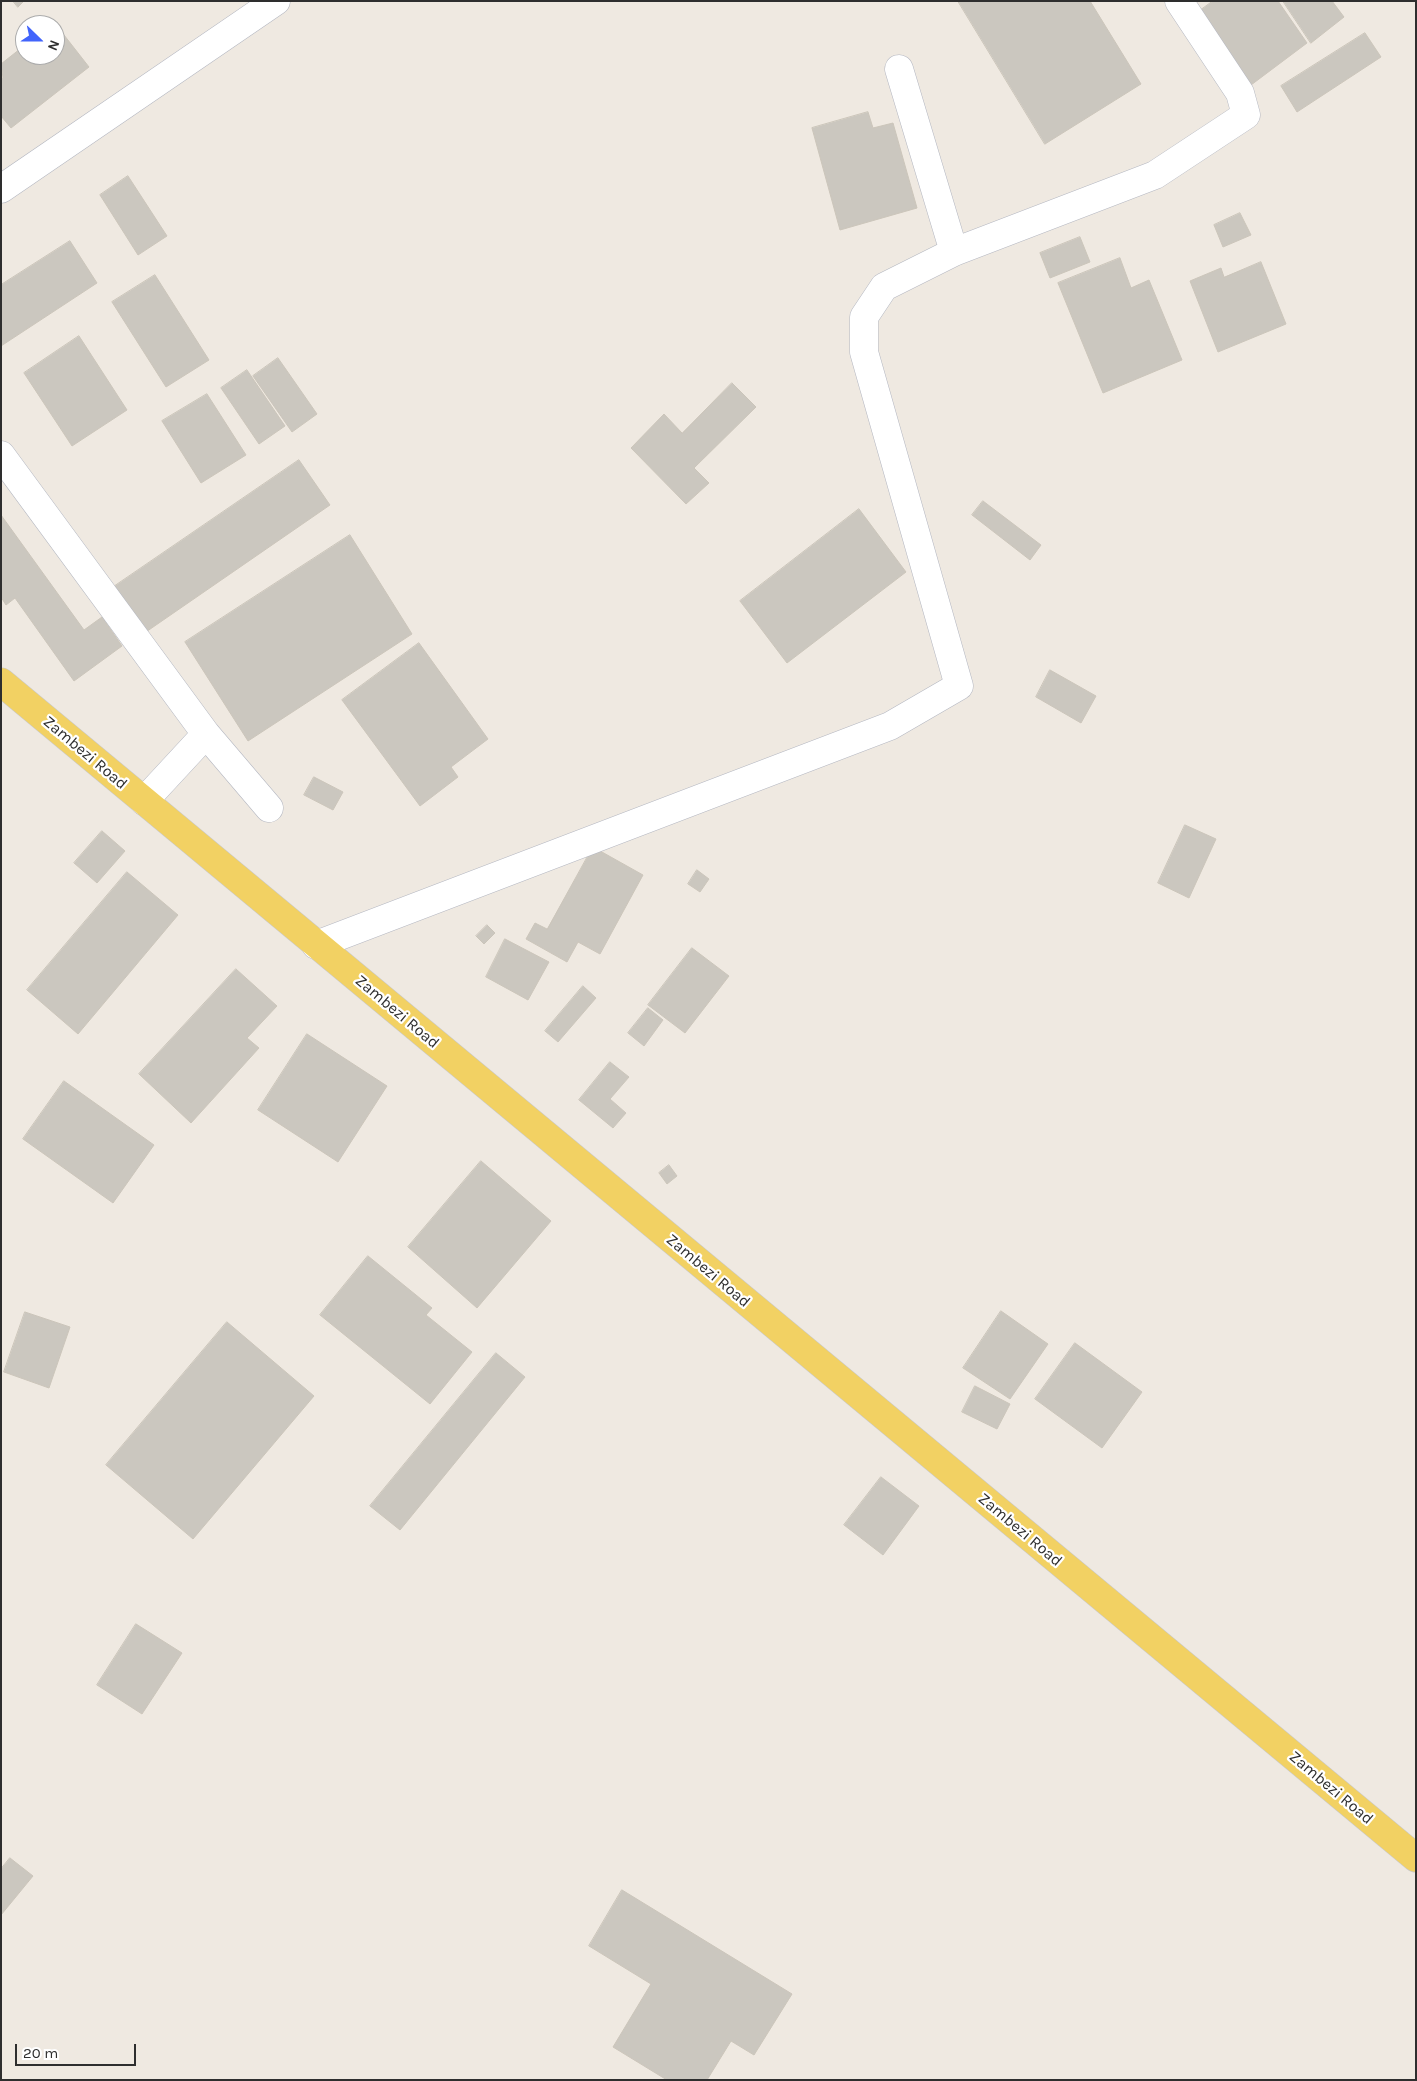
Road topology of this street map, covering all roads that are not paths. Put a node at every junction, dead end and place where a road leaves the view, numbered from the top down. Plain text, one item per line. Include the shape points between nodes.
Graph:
1 (276, 1) edge
2 (1179, 1) edge
3 (900, 69) dead end
4 (1, 189) edge
5 (954, 252) junction
6 (1, 456) edge
7 (1, 682) edge
8 (206, 734) junction
9 (144, 801) junction
10 (268, 808) dead end
11 (316, 945) junction
12 (1416, 1858) edge

1 - 4 street
2 - 5 street via 1240,93 1246,115 1155,174
3 - 5 street
5 - 11 street via 884,287 864,317 864,352 959,686 890,726
6 - 8 street
7 - 9 main road, Zambezi Road
8 - 9 street
8 - 10 street
9 - 11 main road, Zambezi Road
11 - 12 main road, Zambezi Road

